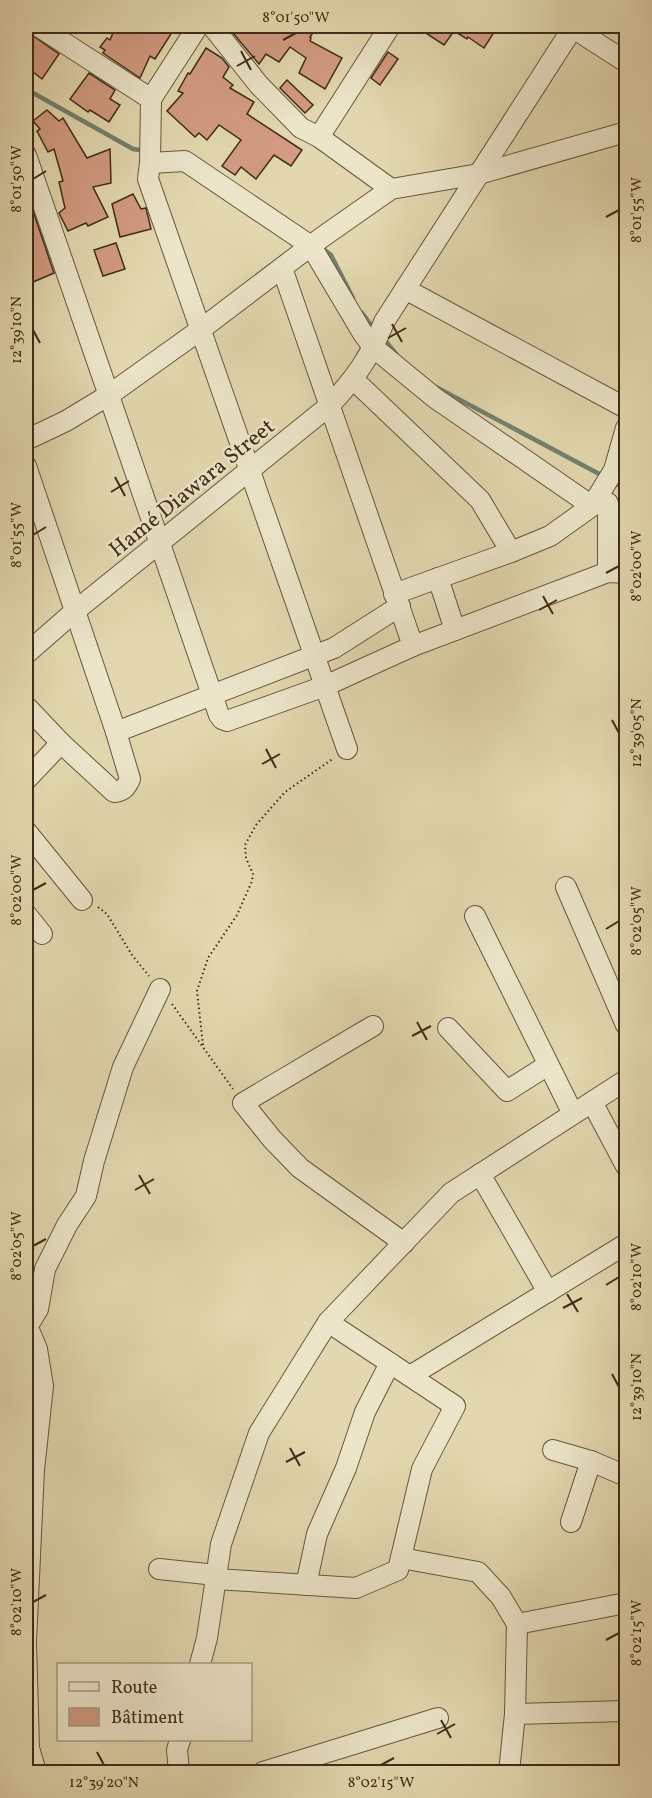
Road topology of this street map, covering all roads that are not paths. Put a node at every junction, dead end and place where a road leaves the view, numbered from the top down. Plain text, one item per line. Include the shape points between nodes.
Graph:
1 (38, 26) edge
2 (198, 26) edge
3 (212, 26) edge
4 (390, 26) edge
5 (572, 26) edge
6 (627, 62) edge
7 (151, 99) junction
8 (627, 132) edge
9 (318, 137) junction
10 (26, 155) edge
11 (150, 155) junction
12 (479, 174) junction
13 (391, 189) junction
14 (316, 242) junction
15 (282, 268) junction
16 (405, 289) junction
17 (200, 330) junction
18 (375, 345) junction
19 (354, 380) junction
20 (109, 395) junction
21 (329, 406) junction
22 (627, 408) edge
23 (627, 428) edge
24 (26, 440) edge
25 (26, 466) edge
26 (250, 472) junction
27 (603, 492) junction
28 (627, 510) edge
29 (160, 543) junction
30 (511, 552) junction
31 (618, 572) edge
32 (438, 578) junction
33 (397, 600) junction
34 (75, 611) junction
35 (456, 630) junction
36 (413, 646) junction
37 (26, 654) edge
38 (314, 656) junction
39 (325, 686) junction
40 (213, 695) junction
41 (26, 706) edge
42 (116, 732) junction
43 (61, 743) junction
44 (347, 749) road end
45 (26, 780) edge
46 (26, 831) edge
47 (566, 887) dead end
48 (82, 900) dead end
49 (26, 914) edge
50 (474, 916) dead end
51 (42, 934) dead end
52 (160, 988) dead end
53 (627, 1024) edge
54 (373, 1026) dead end
55 (448, 1028) dead end
56 (548, 1065) junction
57 (627, 1080) edge
58 (592, 1102) junction
59 (573, 1114) junction
60 (627, 1167) edge
61 (480, 1174) junction
62 (404, 1243) junction
63 (627, 1244) edge
64 (548, 1292) junction
65 (328, 1322) junction
66 (26, 1325) edge
67 (390, 1363) junction
68 (410, 1376) junction
69 (553, 1450) dead end
70 (591, 1461) junction
71 (627, 1476) edge
72 (571, 1522) dead end
73 (401, 1558) junction
74 (159, 1569) dead end
75 (216, 1577) junction
76 (306, 1585) junction
77 (627, 1603) edge
78 (517, 1624) junction
79 (201, 1663) edge
80 (27, 1699) edge
81 (627, 1711) edge
82 (515, 1714) junction
83 (438, 1718) dead end
84 (180, 1741) edge
85 (36, 1773) edge
86 (179, 1773) edge
87 (263, 1773) edge
88 (509, 1773) edge

1 - 7 street
2 - 7 street
3 - 9 street via 259,85 301,128
4 - 9 street
5 - 6 street
5 - 12 street, Hamé Diawara Street
7 - 11 street
8 - 12 street
9 - 13 street
10 - 20 street
11 - 14 street via 185,162
11 - 17 street via 148,179
12 - 13 street
12 - 16 street, Hamé Diawara Street
13 - 14 street
14 - 15 street
14 - 18 street via 362,332
15 - 17 street
15 - 21 street
16 - 18 street, Hamé Diawara Street
16 - 22 street
17 - 20 street
17 - 26 street
18 - 19 street, Hamé Diawara Street
18 - 27 street via 435,398
19 - 21 street, Hamé Diawara Street
19 - 30 street via 480,500
20 - 24 street
20 - 29 street
21 - 26 street, Hamé Diawara Street
21 - 33 street
23 - 27 street
25 - 34 street
26 - 29 street, Hamé Diawara Street
26 - 38 street
27 - 28 street
27 - 30 street via 550,536
27 - 31 street
29 - 34 street, Hamé Diawara Street
29 - 40 street
30 - 32 street
31 - 35 street
32 - 33 street
32 - 35 street
33 - 36 street
33 - 38 street via 334,648
34 - 37 street, Hamé Diawara Street
34 - 42 street
35 - 36 street
36 - 39 street
38 - 39 street
38 - 40 street
39 - 40 street via 227,721 219,715
39 - 44 street
40 - 42 street
41 - 43 street
42 - 43 street via 130,779 122,792 114,792
43 - 45 street
46 - 48 street
47 - 53 street
49 - 51 street
50 - 56 street
52 - 66 street via 123,1067 86,1196 66,1225 45,1269 38,1309
54 - 62 street via 243,1103 300,1168
55 - 56 street via 507,1091
56 - 59 street
57 - 58 street
58 - 59 street
58 - 60 street
59 - 61 street
61 - 62 street via 451,1192
61 - 64 street
62 - 65 street
63 - 64 street
64 - 68 street
65 - 67 street
65 - 75 street via 259,1433 221,1544
66 - 80 street via 37,1349 43,1386 34,1470
67 - 68 street
67 - 76 street via 365,1412 317,1534
68 - 73 street via 455,1406 422,1469
69 - 70 street
70 - 71 street
70 - 72 street
73 - 76 street via 398,1570 356,1588
73 - 78 street via 478,1572 501,1597
74 - 75 street
75 - 76 street
75 - 79 street
77 - 78 street
78 - 82 street
80 - 85 street via 29,1748
81 - 82 street
82 - 88 street
83 - 87 street
84 - 86 street

